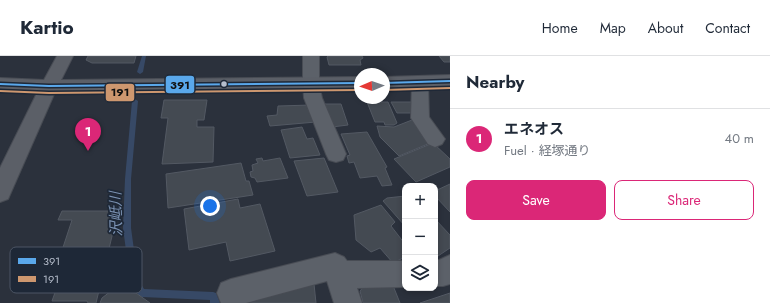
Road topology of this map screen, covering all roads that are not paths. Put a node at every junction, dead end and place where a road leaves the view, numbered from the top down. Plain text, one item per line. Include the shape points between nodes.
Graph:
1 (65, 56) edge
2 (311, 56) edge
3 (450, 81) edge
4 (420, 82) junction
5 (354, 83) edge
6 (390, 83) edge
7 (0, 84) edge
8 (311, 84) junction
9 (49, 86) junction
10 (435, 139) dead end
11 (336, 154) dead end
12 (0, 192) edge
13 (450, 268) edge
14 (438, 273) edge
15 (402, 274) edge
16 (339, 275) junction
17 (231, 293) dead end
18 (348, 303) edge

1 - 9 main road
2 - 8 street
3 - 4 main road
4 - 6 main road
4 - 10 street via 420,118
5 - 8 main road
7 - 9 main road
8 - 9 main road
8 - 11 street via 313,98
9 - 12 main road
13 - 14 street
15 - 16 street
16 - 17 street via 335,266
16 - 18 street

